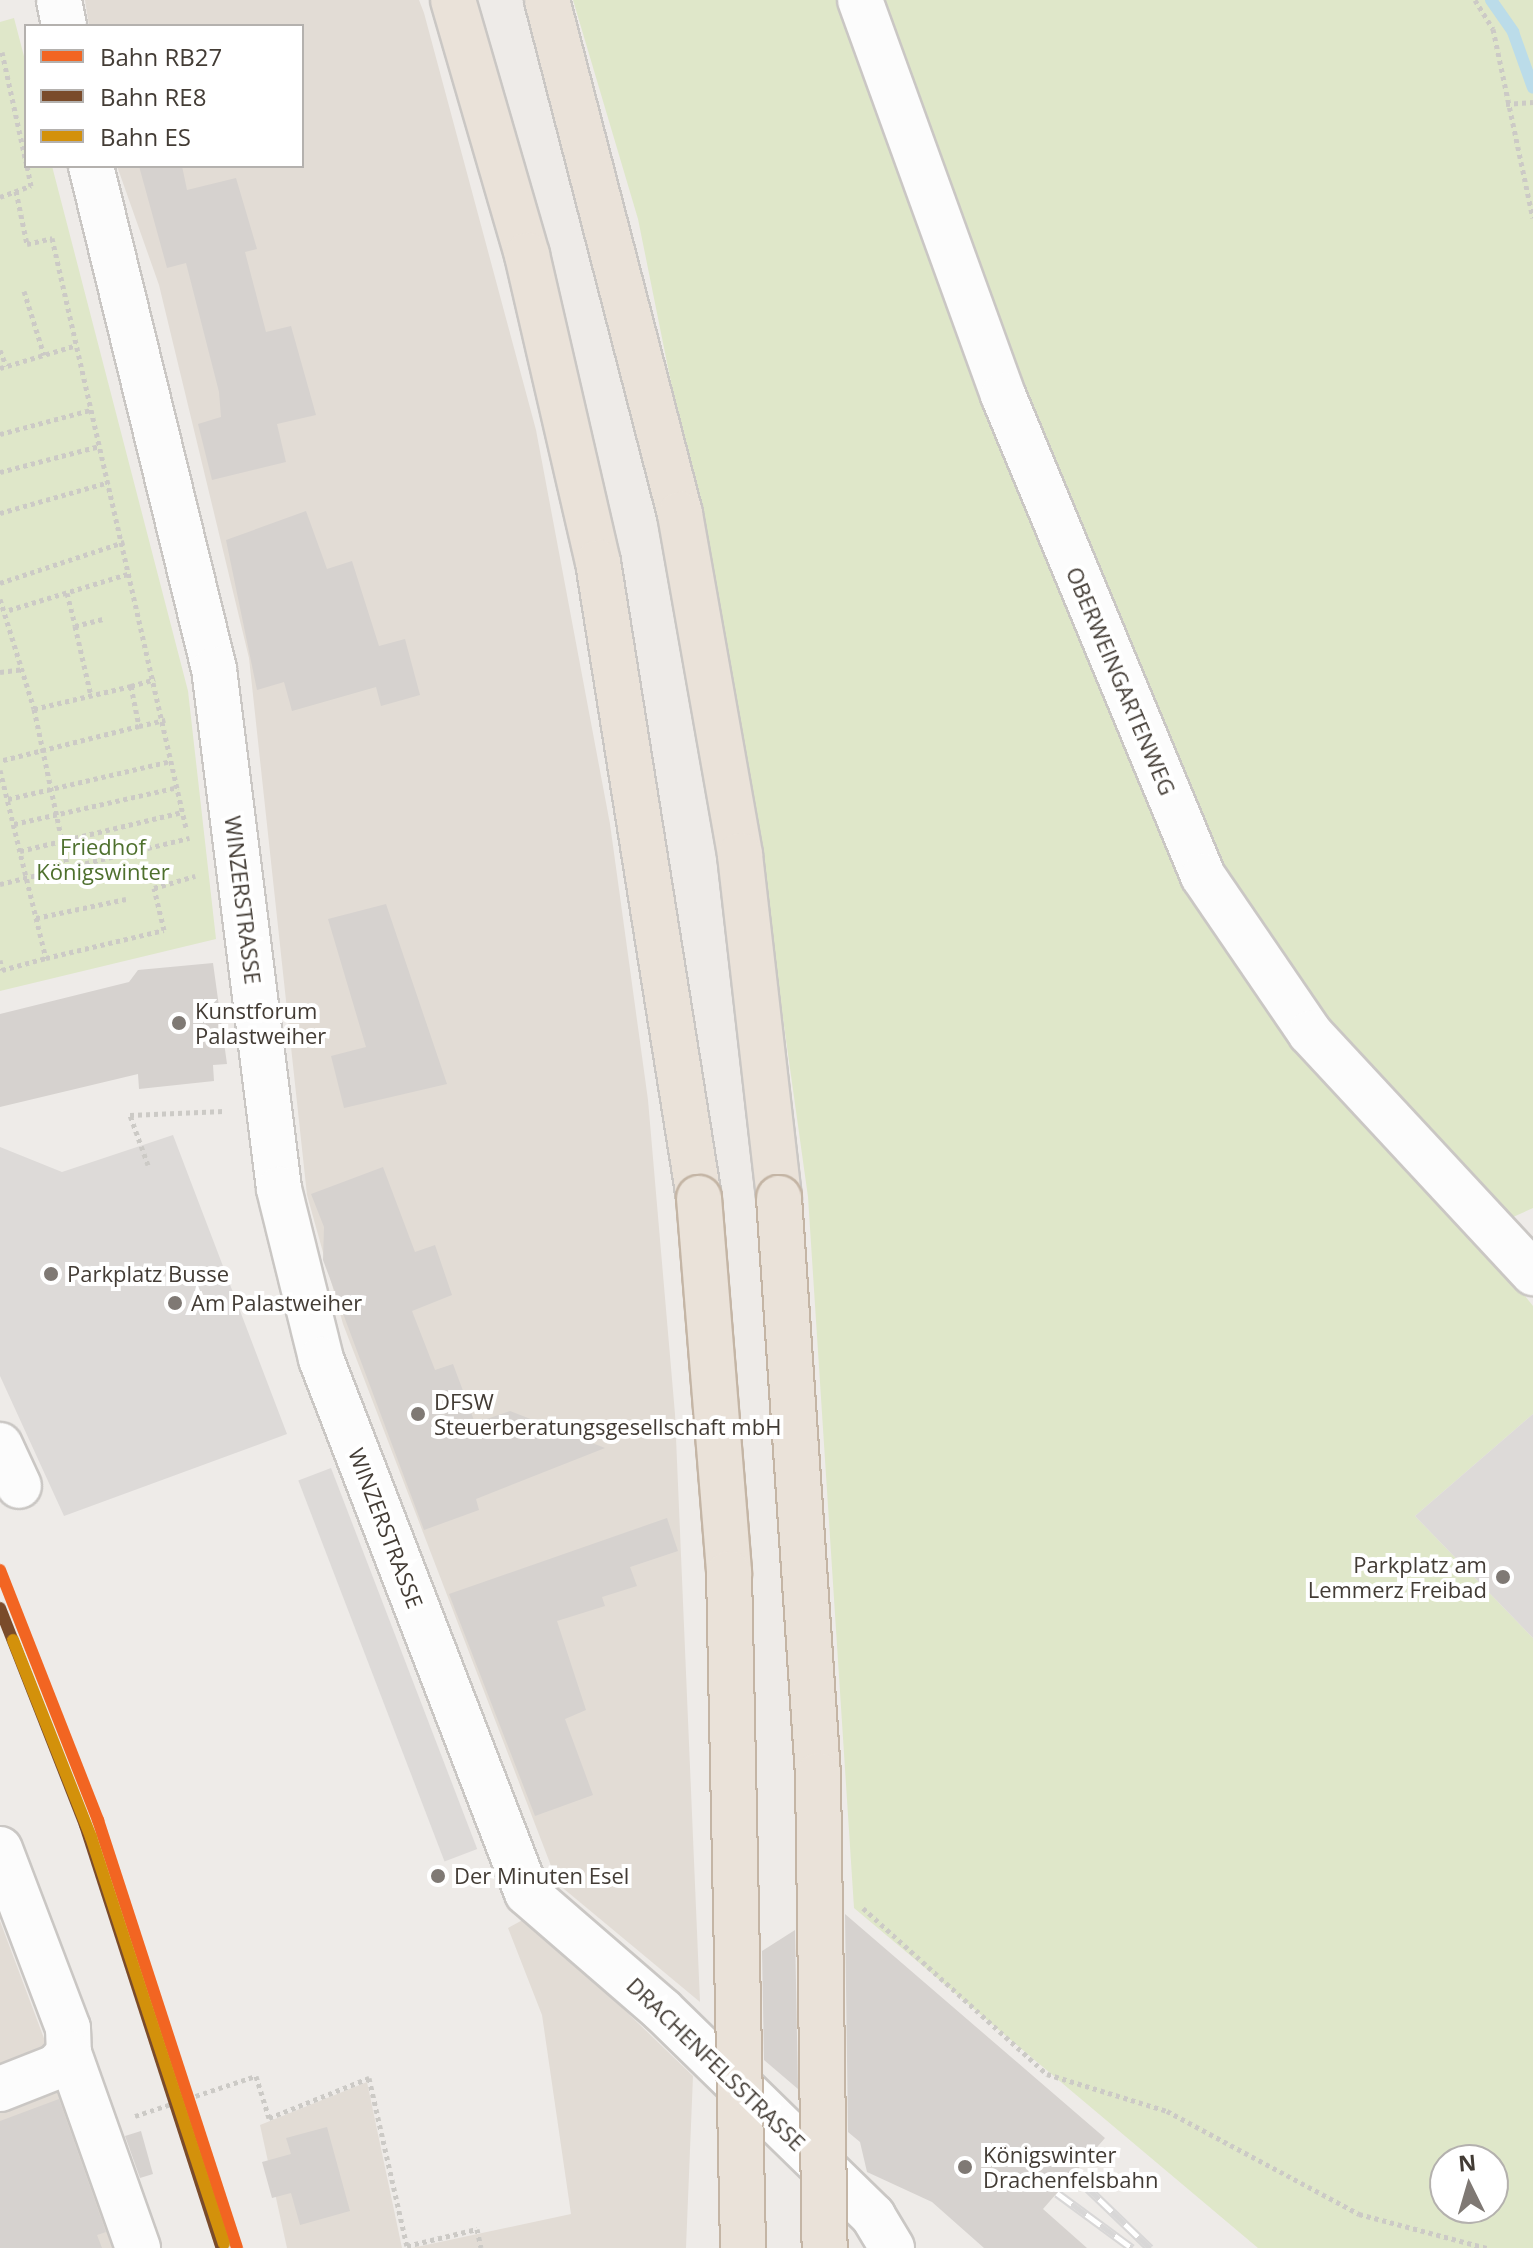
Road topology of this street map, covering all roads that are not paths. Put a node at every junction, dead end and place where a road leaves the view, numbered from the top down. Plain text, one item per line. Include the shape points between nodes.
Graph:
1 (59, 0) edge
2 (453, 0) edge
3 (547, 0) edge
4 (860, 0) edge
5 (64, 24) edge
6 (91, 168) edge
7 (1533, 1273) edge
8 (0, 1445) edge
9 (19, 1486) dead end
10 (0, 1849) edge
11 (527, 1893) joint
12 (69, 2053) junction
13 (0, 2089) edge
14 (882, 2232) edge
15 (138, 2248) edge
16 (743, 2248) edge
17 (825, 2248) edge
18 (839, 2248) edge

1 - 5 street
2 - 16 highway, bridge via 527,255 598,562 699,1198 729,1573
3 - 17 highway, bridge via 680,514 740,855 779,1198 818,1775
4 - 7 street, OBERWEINGARTENWEG via 1003,395 1203,876 1310,1033
6 - 11 street, WINZERSTRASSE via 214,669 279,1189 321,1359
8 - 9 street
10 - 12 street via 68,2028
11 - 14 street, DRACHENFELSSTRASSE via 662,2010
12 - 13 street via 56,2067
12 - 15 street
14 - 18 street

